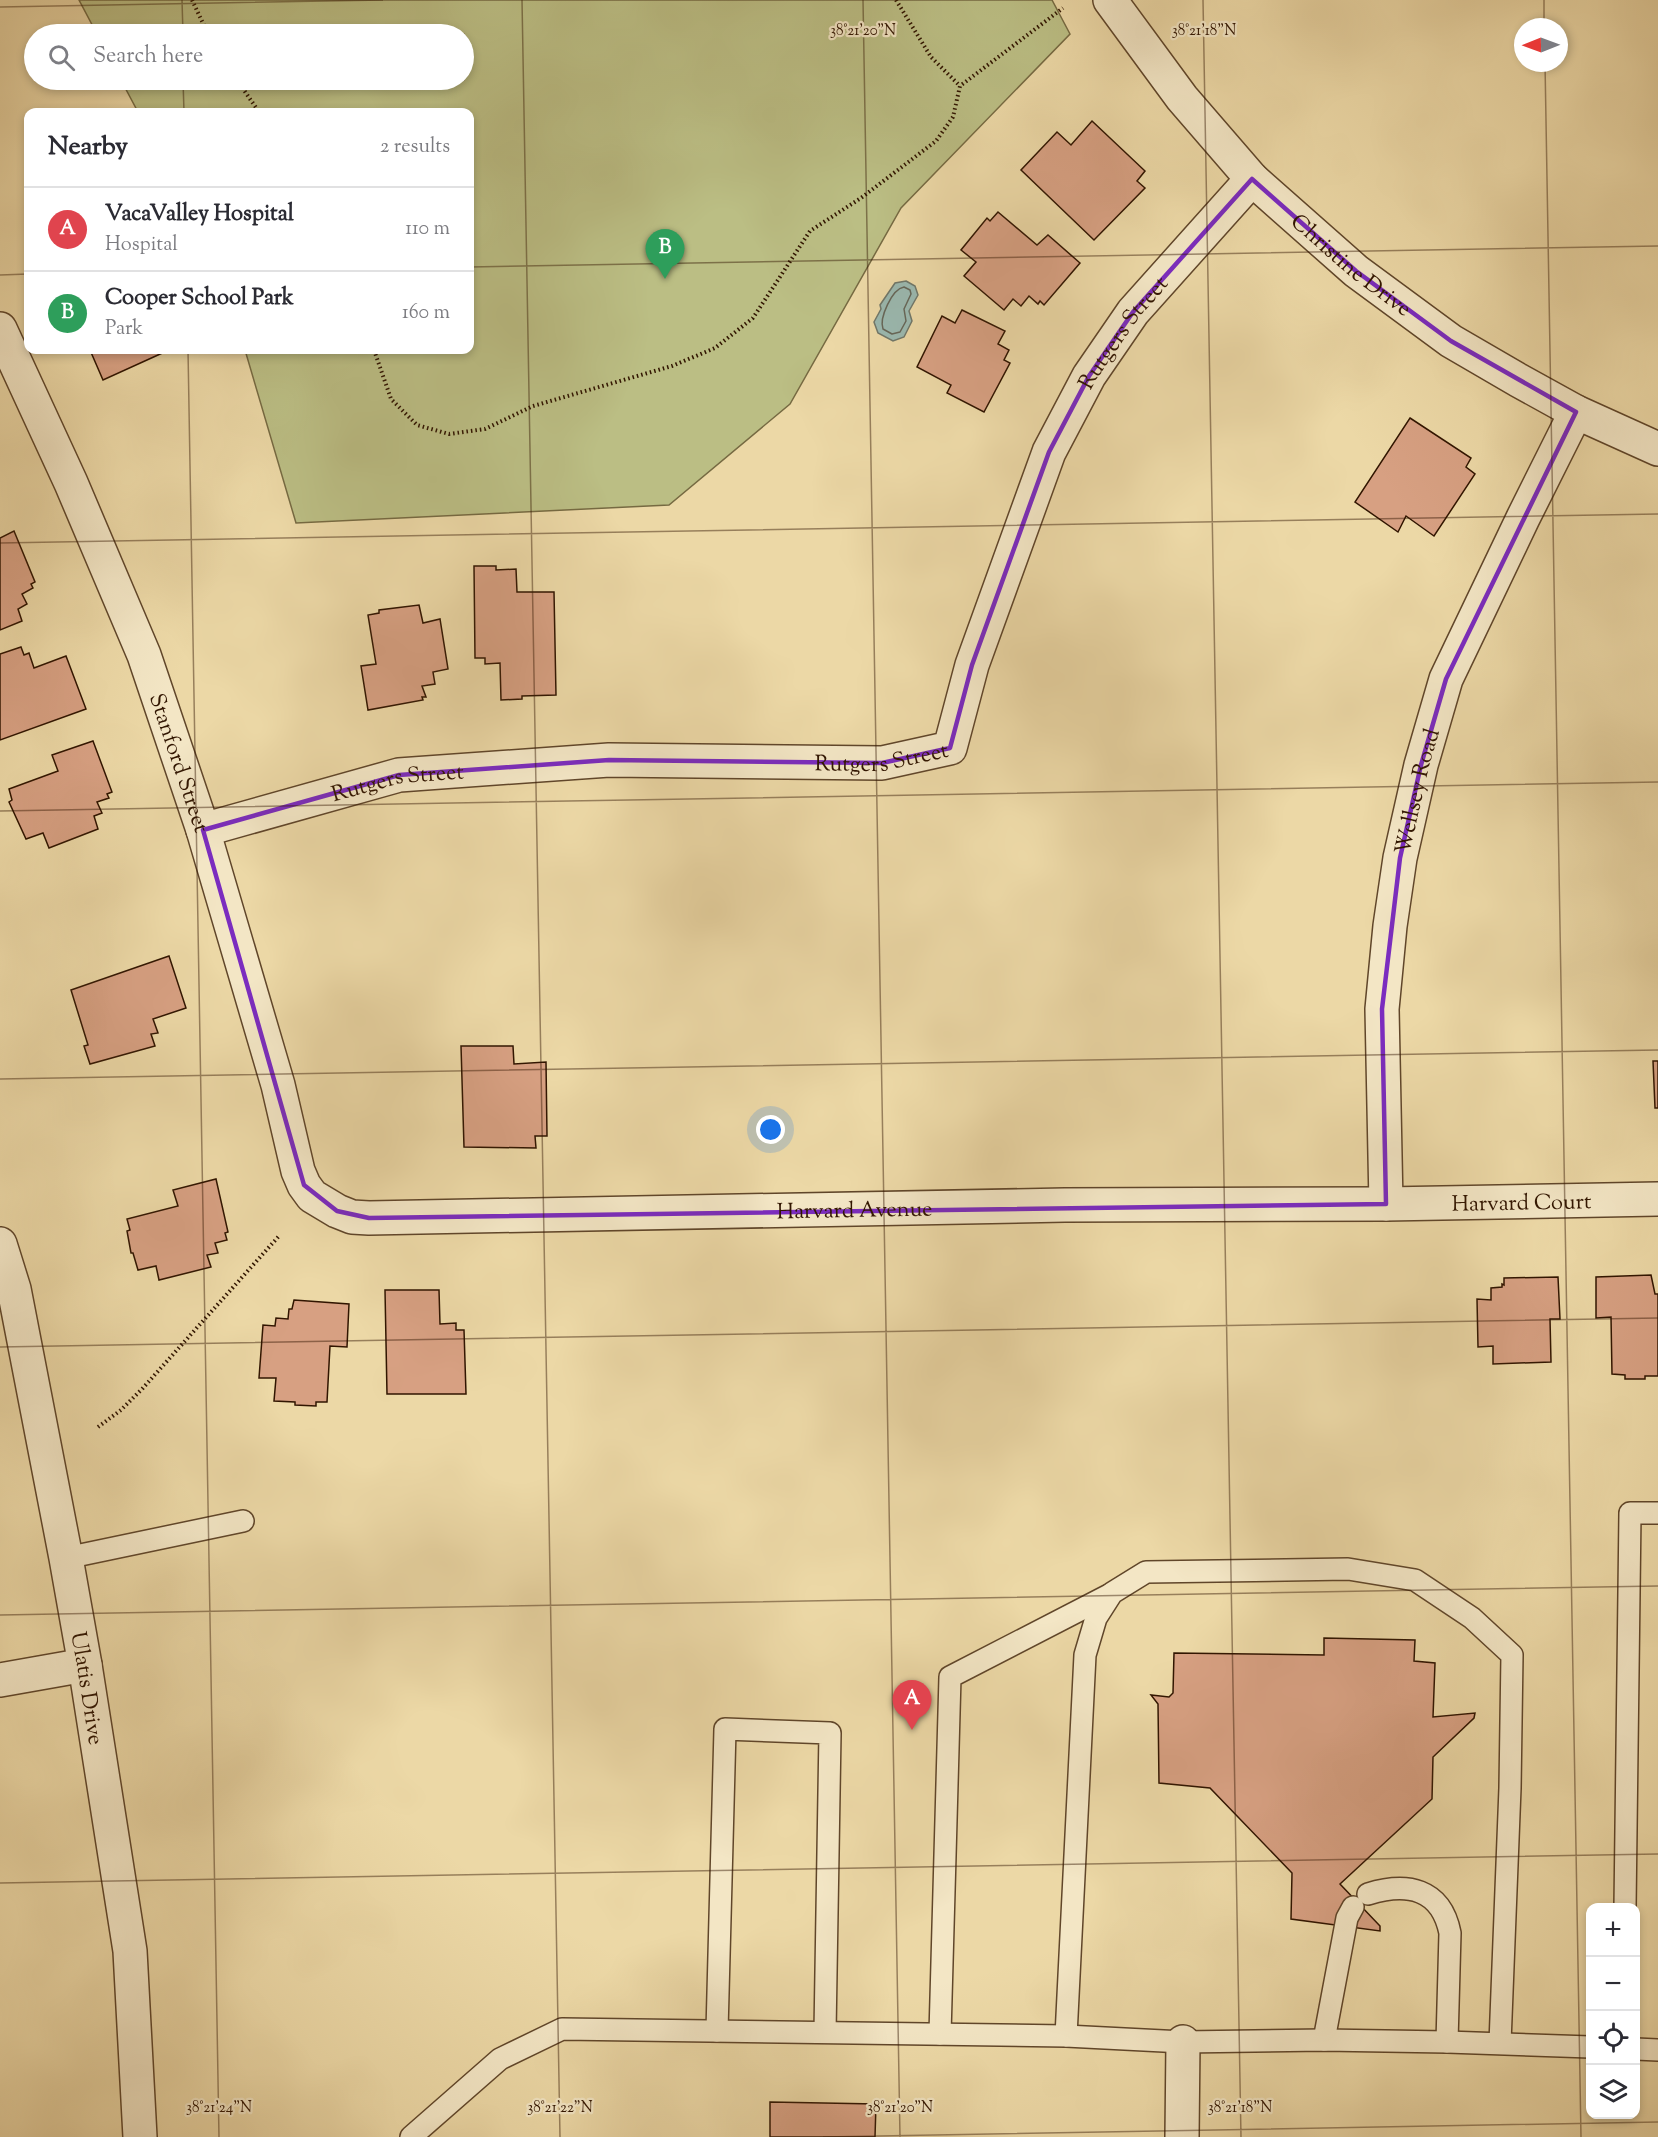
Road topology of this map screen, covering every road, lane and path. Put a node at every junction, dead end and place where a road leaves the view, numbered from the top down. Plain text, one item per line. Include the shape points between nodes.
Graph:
1 (192, 0) edge
2 (896, 0) edge
3 (1110, 0) edge
4 (1063, 8) dead end
5 (203, 24) edge
6 (960, 86) junction
7 (244, 90) edge
8 (256, 108) edge
9 (1252, 179) junction
10 (0, 329) edge
11 (375, 354) edge
12 (1576, 412) junction
13 (1658, 449) edge
14 (203, 830) junction
15 (1658, 1199) edge
16 (1386, 1203) junction
17 (324, 1204) joint
18 (279, 1236) dead end
19 (0, 1244) edge
20 (98, 1427) dead end
21 (1658, 1513) edge
22 (243, 1521) dead end
23 (66, 1558) junction
24 (1112, 1593) junction
25 (85, 1665) junction
26 (0, 1680) edge
27 (1625, 1903) edge
28 (717, 2031) junction
29 (825, 2032) junction
30 (940, 2034) junction
31 (1066, 2036) junction
32 (1324, 2040) junction
33 (1183, 2042) junction
34 (1447, 2042) junction
35 (1500, 2043) junction
36 (1586, 2047) edge
37 (1640, 2049) edge
38 (1658, 2050) edge
39 (140, 2137) edge
40 (411, 2137) edge
41 (1182, 2137) edge

1 - 5 path
2 - 6 path via 931,57
3 - 9 street, Christine Drive via 1182,98
4 - 6 path
6 - 11 path via 953,117 936,141 810,231 753,318 715,348 672,366 533,406 485,429 449,434 417,425 391,399
7 - 8 path
9 - 12 street, Christine Drive via 1356,271 1442,334
9 - 14 street, Rutgers Street via 1134,312 1089,376 1049,452 972,665 950,748 882,763 609,760 399,775
10 - 14 street, Stanford Street via 144,655
12 - 13 street, Christine Drive
12 - 16 street, Wellsey Road via 1446,679 1421,765 1400,858 1382,1009
14 - 17 street, Stanford Street via 278,1085 298,1171 308,1190
15 - 16 street, Harvard Court
16 - 17 street, Harvard Avenue via 369,1218 352,1217
18 - 20 path via 143,1388
19 - 23 street, Ulatis Drive via 14,1289
21 - 27 lane via 1630,1513
22 - 23 lane
23 - 25 street, Ulatis Drive
24 - 30 lane via 950,1677
24 - 31 lane via 1096,1618 1085,1655
24 - 35 lane via 1146,1572 1348,1569 1415,1580 1472,1618 1512,1655
25 - 26 street
25 - 39 street, Ulatis Drive via 130,1951
28 - 29 lane
28 - 29 lane via 725,1730 830,1733
28 - 40 lane via 562,2029 500,2059
29 - 30 lane
30 - 31 lane
31 - 33 lane
32 - 33 lane
32 - 34 lane
32 - 34 lane via 1347,1918 1360,1900 1383,1889 1410,1890 1431,1897 1447,1919
33 - 41 street
34 - 35 lane
35 - 36 lane
37 - 38 lane

